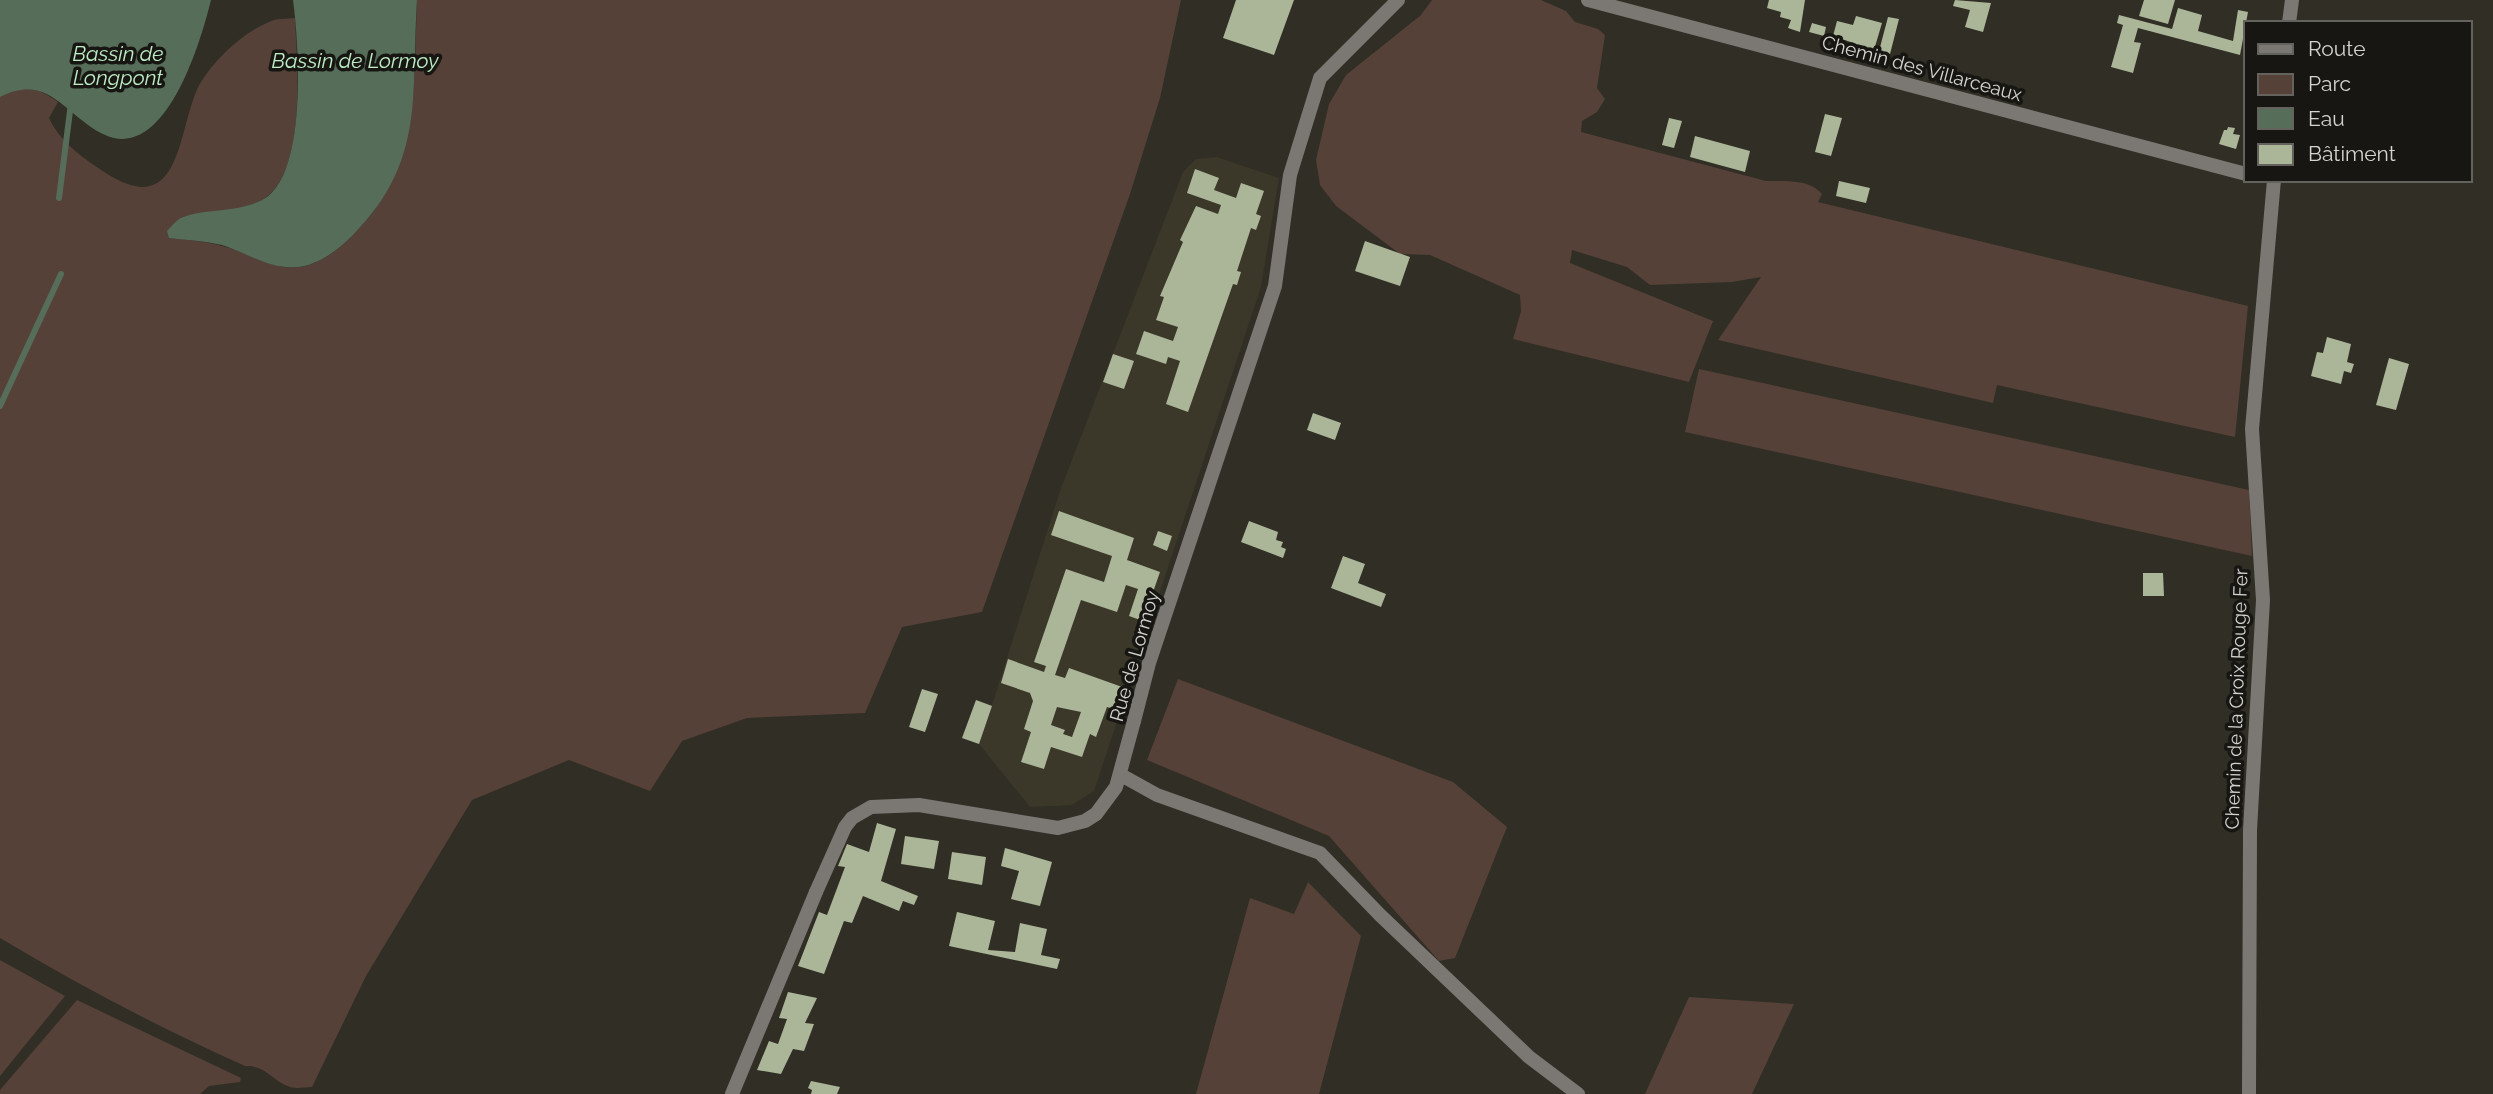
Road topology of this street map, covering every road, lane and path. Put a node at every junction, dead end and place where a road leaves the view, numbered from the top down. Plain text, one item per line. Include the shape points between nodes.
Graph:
1 (1398, 0) edge
2 (1588, 0) edge
3 (2292, 0) edge
4 (2289, 21) edge
5 (2244, 173) edge
6 (2272, 182) edge
7 (1121, 775) junction
8 (732, 1094) edge
9 (1578, 1094) edge
10 (2249, 1094) edge

1 - 7 street, Rue de Lormoy via 1320,78 1290,175 1275,286 1149,663
2 - 5 street, Chemin des Villarceaux
3 - 4 street
6 - 10 street, Chemin de la Croix Rouge Fer via 2252,429 2263,600 2250,830
7 - 8 street, Rue de Lormoy via 1096,814 1072,826 1045,827 919,804 871,807 852,818 816,892
7 - 9 street via 1157,795 1320,853 1520,1048

